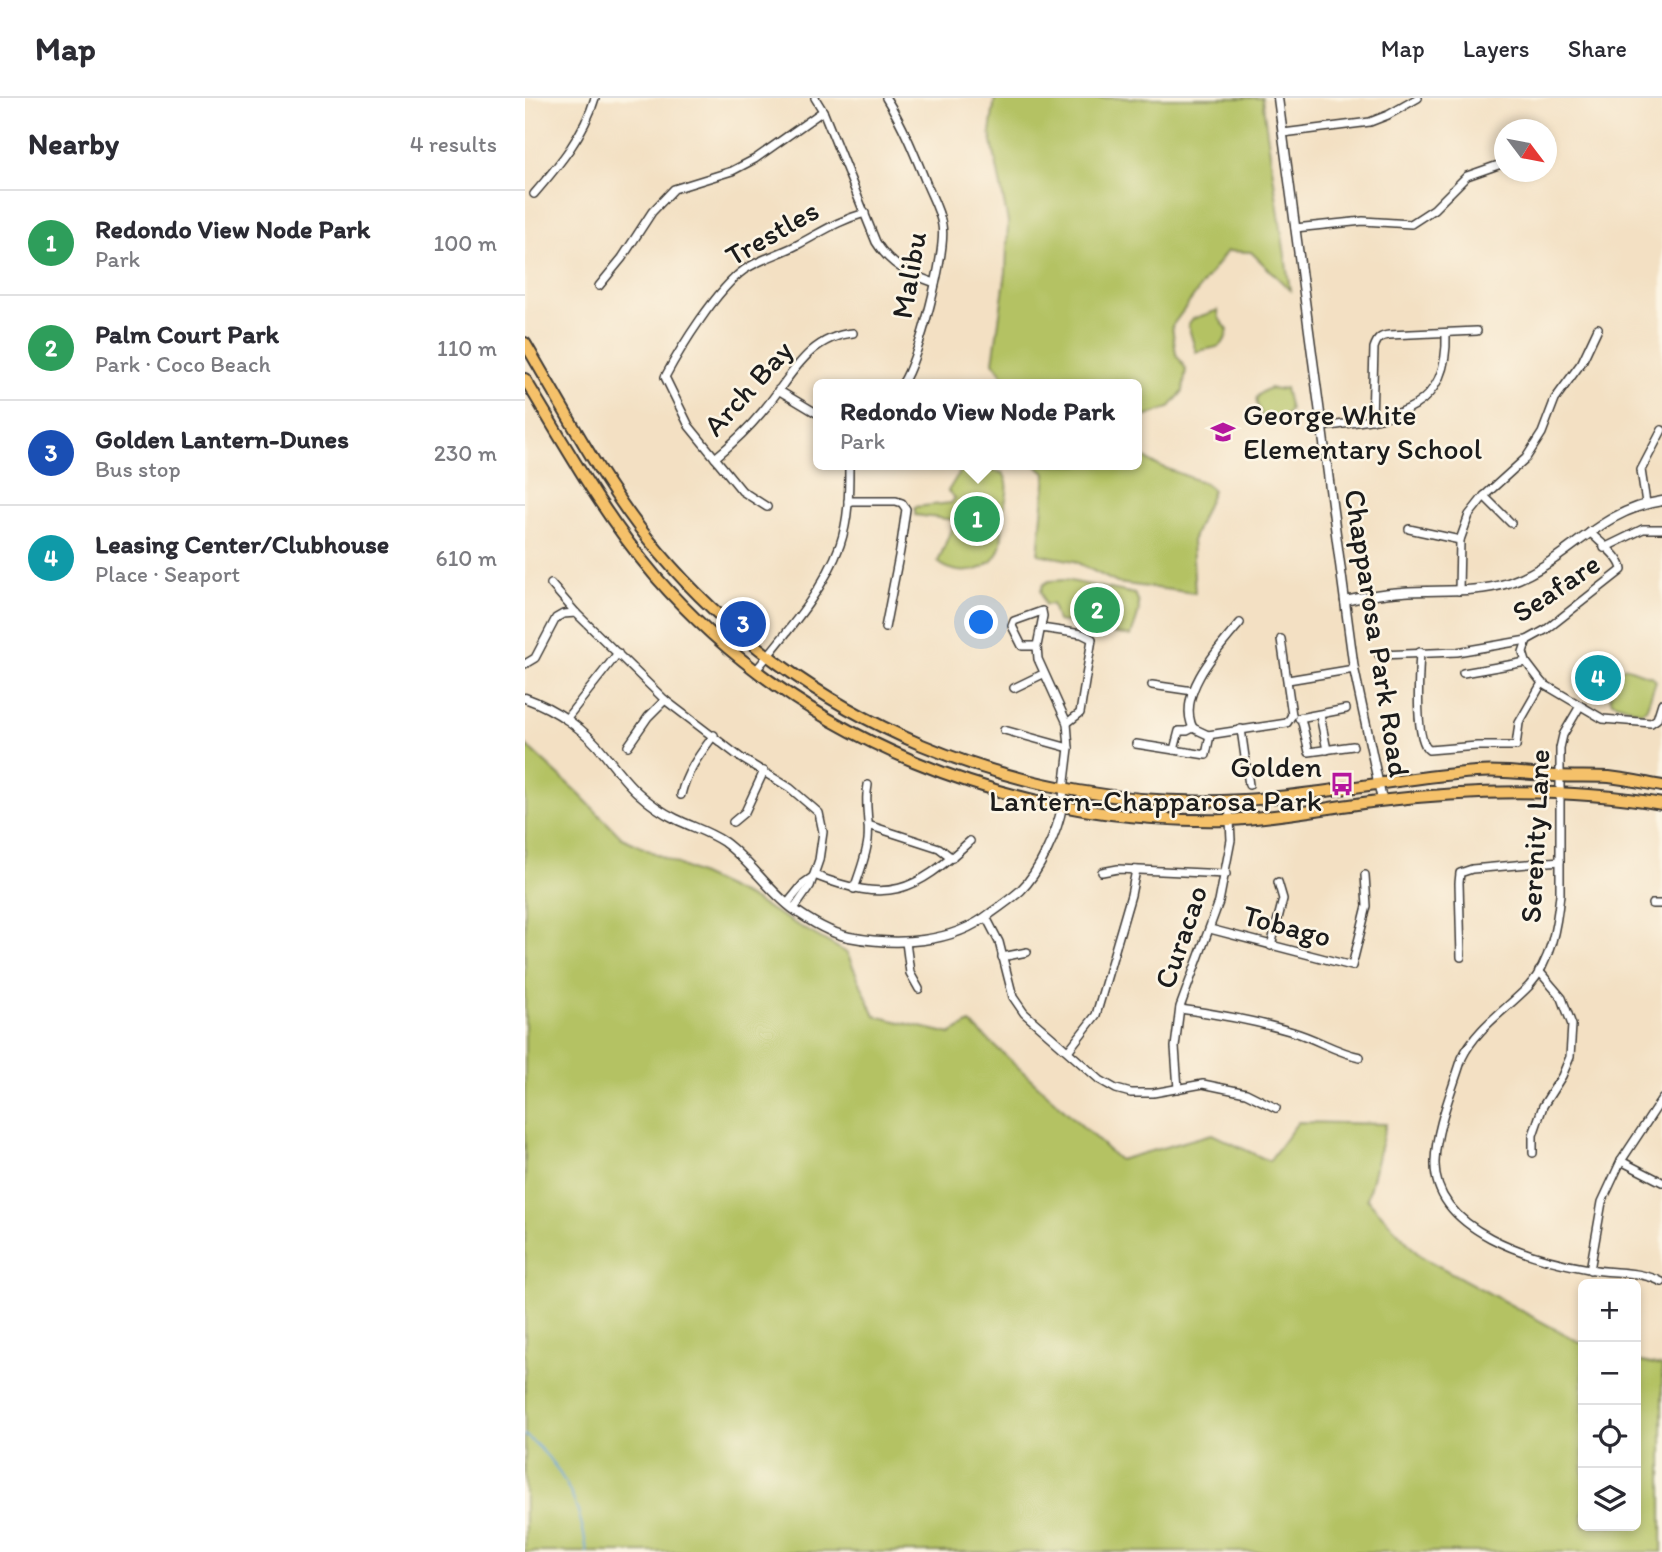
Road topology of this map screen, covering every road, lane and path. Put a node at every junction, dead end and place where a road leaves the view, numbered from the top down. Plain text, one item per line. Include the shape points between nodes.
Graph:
1 (595, 98) edge
2 (815, 98) edge
3 (1278, 98) edge
4 (1418, 98) edge
5 (890, 99) edge
6 (823, 111) junction
7 (1283, 134) junction
8 (1494, 167) edge
9 (534, 194) dead end
10 (865, 213) junction
11 (1294, 228) junction
12 (935, 283) junction
13 (599, 286) dead end
14 (1598, 328) dead end
15 (1477, 331) dead end
16 (853, 333) dead end
17 (1446, 334) junction
18 (525, 343) edge
19 (525, 379) edge
20 (906, 379) edge
21 (778, 390) junction
22 (813, 411) edge
23 (1372, 420) junction
24 (1322, 427) junction
25 (1662, 430) edge
26 (715, 458) junction
27 (849, 470) edge
28 (1484, 496) junction
29 (848, 501) junction
30 (1662, 501) edge
31 (1646, 503) junction
32 (767, 507) dead end
33 (1511, 523) dead end
34 (1662, 528) edge
35 (1409, 529) dead end
36 (1591, 532) junction
37 (1460, 540) junction
38 (1604, 548) junction
39 (551, 584) dead end
40 (1459, 590) junction
41 (1345, 601) junction
42 (576, 613) junction
43 (1240, 623) dead end
44 (885, 628) dead end
45 (1041, 628) junction
46 (1282, 639) dead end
47 (1527, 640) junction
48 (1037, 646) junction
49 (1420, 652) junction
50 (618, 653) junction
51 (1379, 655) dead end
52 (768, 656) junction
53 (1526, 662) junction
54 (525, 664) edge
55 (757, 669) junction
56 (1354, 669) junction
57 (1464, 673) dead end
58 (1043, 674) junction
59 (1288, 680) junction
60 (1542, 684) junction
61 (1152, 685) dead end
62 (1014, 688) dead end
63 (1193, 691) junction
64 (525, 698) edge
65 (665, 700) junction
66 (1662, 703) edge
67 (1580, 706) junction
68 (1346, 709) dead end
69 (1292, 715) junction
70 (1320, 715) junction
71 (1301, 718) junction
72 (566, 719) junction
73 (1067, 723) junction
74 (1193, 728) junction
75 (1004, 730) dead end
76 (1241, 730) junction
77 (714, 735) junction
78 (1210, 735) junction
79 (1136, 744) dead end
80 (628, 746) dead end
81 (1353, 746) dead end
82 (1069, 748) junction
83 (1174, 750) junction
84 (1327, 750) junction
85 (764, 771) junction
86 (1560, 776) junction
87 (1378, 783) junction
88 (868, 785) dead end
89 (1249, 785) dead end
90 (1662, 786) edge
91 (1064, 789) junction
92 (1562, 794) junction
93 (681, 795) dead end
94 (1382, 800) junction
95 (1229, 801) junction
96 (1662, 804) edge
97 (1062, 806) junction
98 (1230, 820) junction
99 (733, 822) dead end
100 (868, 825) junction
101 (969, 841) dead end
102 (952, 858) junction
103 (1560, 861) junction
104 (1136, 870) junction
105 (1103, 872) dead end
106 (1226, 874) junction
107 (1365, 874) dead end
108 (814, 875) junction
109 (1279, 882) dead end
110 (854, 889) junction
111 (1652, 904) dead end
112 (1662, 904) edge
113 (790, 906) junction
114 (986, 917) junction
115 (1210, 929) junction
116 (906, 942) junction
117 (1271, 946) junction
118 (1027, 952) dead end
119 (1002, 957) junction
120 (1461, 957) dead end
121 (1539, 971) junction
122 (919, 989) dead end
123 (1180, 1009) junction
124 (1068, 1051) junction
125 (1360, 1057) dead end
126 (1178, 1089) junction
127 (1662, 1099) edge
128 (1276, 1108) dead end
129 (1533, 1153) dead end
130 (1621, 1161) junction
131 (1662, 1182) edge
132 (1590, 1270) junction
133 (1662, 1282) edge

1 - 9 street via 563,161
2 - 6 street
3 - 7 street, Chapparosa Park Road
4 - 7 street via 1370,122
5 - 12 street, Malibu via 943,225
6 - 10 street
6 - 13 street via 755,159 674,189
7 - 11 street, Chapparosa Park Road
8 - 11 street via 1467,176 1434,209 1411,224 1363,221
10 - 12 street via 885,257 909,275
10 - 26 street, Trestles via 840,220 731,280 665,377 689,426
11 - 24 street, Chapparosa Park Road
12 - 20 street, Malibu
14 - 28 street via 1583,362 1555,399 1527,458
15 - 17 street
16 - 21 street, Arch Bay via 835,336 807,354
17 - 23 street via 1444,366 1428,393 1403,413
17 - 23 street via 1389,335 1377,340
18 - 52 main road via 602,474 643,533 717,614
19 - 55 main road via 595,495 637,553 690,611
21 - 22 street
21 - 26 street, Arch Bay via 755,421
23 - 24 street
24 - 41 street, Chapparosa Park Road
25 - 31 street via 1641,470
26 - 32 street via 742,491
27 - 29 street
28 - 33 street
28 - 37 street via 1469,515
29 - 44 street via 896,501 905,509
29 - 52 street via 841,543 831,567
30 - 31 street
31 - 36 street
34 - 38 street via 1643,529
35 - 37 street
36 - 38 street, Seafare
36 - 40 street via 1552,562 1509,583
37 - 40 street
38 - 47 street, Seafare via 1623,565 1622,570
39 - 42 street
40 - 41 street
41 - 56 street, Chapparosa Park Road
42 - 50 street
42 - 54 street via 557,618 535,658
43 - 63 street via 1213,655
45 - 48 street
45 - 48 street via 1042,611 1012,623 1021,646
45 - 73 street via 1092,639 1080,713
46 - 59 street
47 - 49 street, Seafare via 1457,652
47 - 53 street
48 - 58 street
49 - 51 street, Seafare
49 - 60 street via 1423,741 1429,750 1516,747 1519,723
50 - 65 street
50 - 72 street
52 - 55 street
52 - 91 main road via 907,739 1016,778
53 - 57 street
53 - 60 street
55 - 97 main road via 827,717 909,760 987,789
56 - 59 street
56 - 87 street, Chapparosa Park Road
58 - 62 street
58 - 73 street
59 - 69 street
60 - 67 street
61 - 63 street
63 - 74 street via 1188,718
64 - 72 street
65 - 77 street
65 - 80 street
66 - 67 street via 1654,722 1607,720
67 - 86 street, Serenity Lane via 1563,736
68 - 70 street
69 - 71 street
69 - 76 street via 1287,723
70 - 71 street
70 - 84 street
71 - 84 street via 1309,752
72 - 113 street via 585,733 647,801 726,844
73 - 82 street
74 - 78 street
74 - 83 street via 1179,731
75 - 82 street
76 - 78 street
76 - 89 street
77 - 85 street
77 - 93 street via 684,780
78 - 83 street via 1206,755
79 - 83 street
81 - 84 street
82 - 91 street
85 - 99 street via 745,812
85 - 108 street via 819,813 823,846
86 - 87 main road via 1488,772
86 - 90 main road
86 - 92 street, Serenity Lane
87 - 94 street, Chapparosa Park Road
87 - 95 main road
88 - 100 street
91 - 95 main road via 1143,801
91 - 97 street
92 - 94 main road
92 - 96 main road via 1592,793
92 - 103 street, Serenity Lane
94 - 98 main road
95 - 98 street, Curacao
97 - 98 main road via 1137,817
97 - 114 street via 1049,847 1022,889
98 - 106 street, Curacao
100 - 102 street via 939,848
100 - 110 street via 866,852
101 - 102 street
102 - 110 street via 912,885 884,892
103 - 120 street via 1460,873
103 - 121 street, Serenity Lane via 1558,918
104 - 105 street
104 - 106 street
104 - 124 street via 1096,1015
106 - 115 street, Curacao
107 - 117 street, Tobago via 1367,906 1353,967
108 - 110 street
108 - 113 street
109 - 117 street via 1283,898
111 - 112 street
113 - 116 street via 847,937
114 - 116 street via 940,937
114 - 119 street
115 - 117 street, Tobago
115 - 123 street, Curacao
116 - 122 street via 910,973
118 - 119 street
119 - 124 street via 1013,997 1024,1013
121 - 129 street via 1562,998 1573,1025 1570,1057 1543,1106 1533,1135
121 - 132 street, Serenity Lane via 1468,1045 1436,1145 1434,1165 1452,1208 1472,1229 1528,1254
123 - 125 street via 1294,1032
123 - 126 street, Curacao via 1175,1047
124 - 126 street via 1116,1089 1131,1093
126 - 128 street via 1203,1084 1246,1093
127 - 130 street
130 - 131 street
130 - 132 street via 1602,1202
132 - 133 street via 1636,1273

